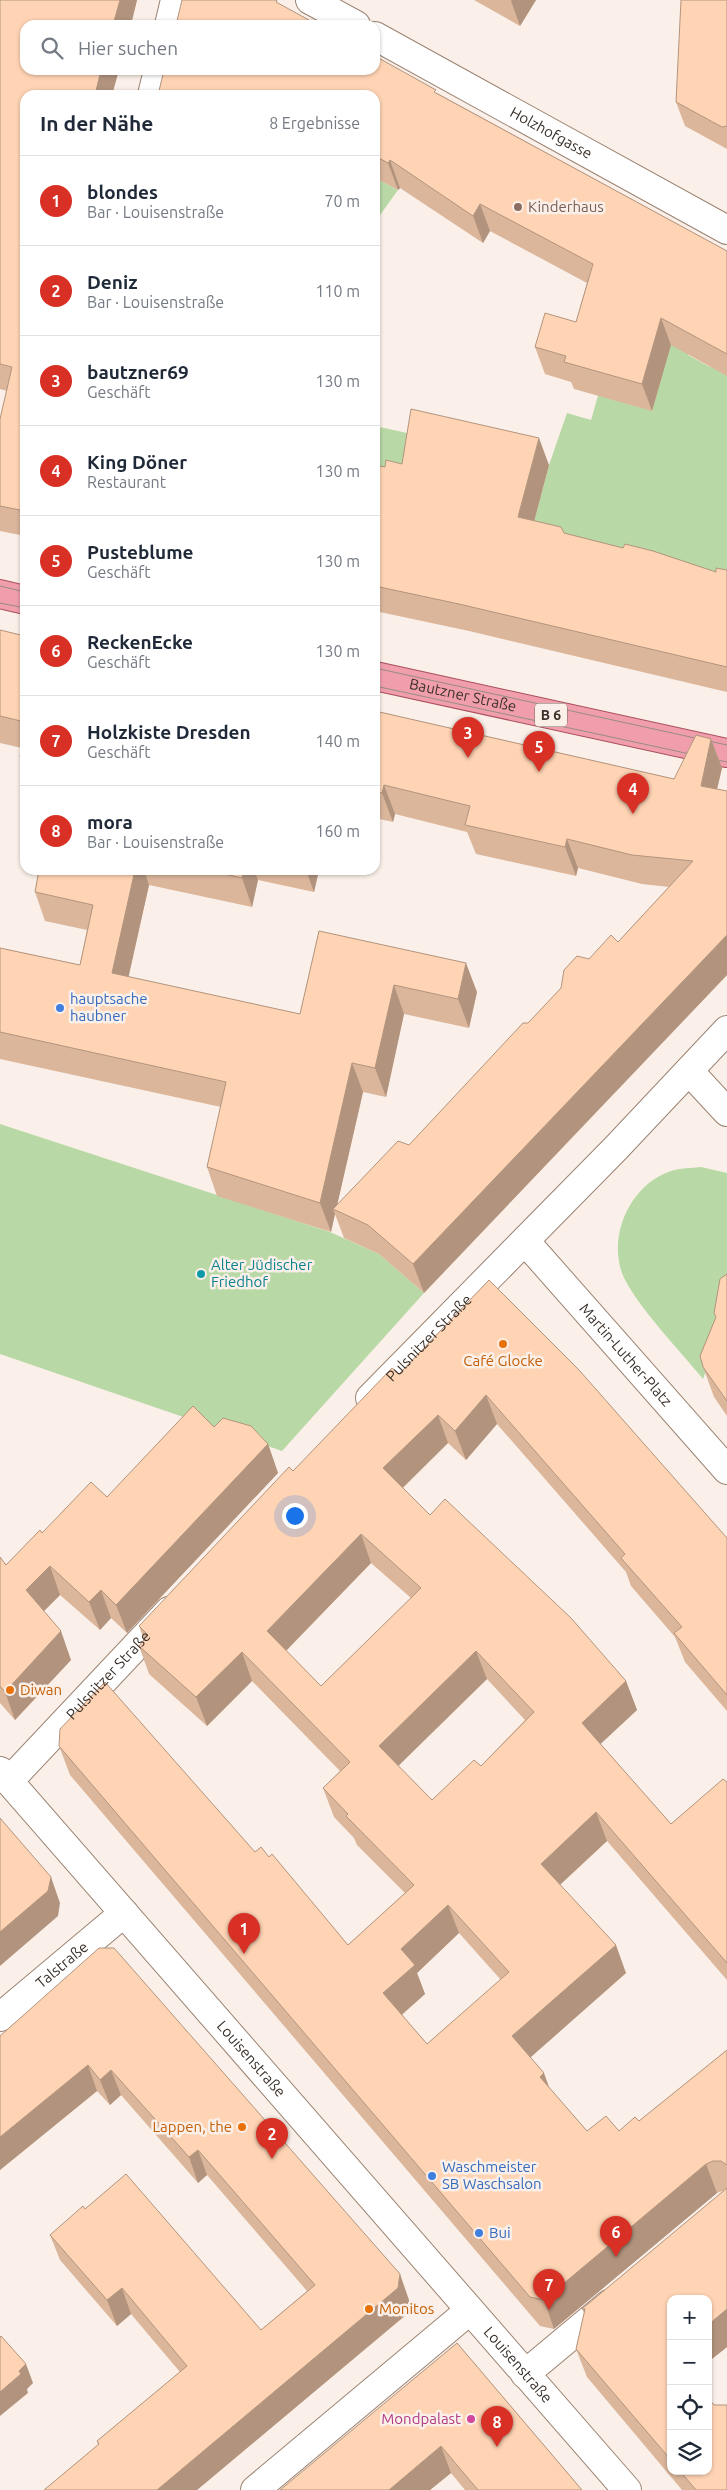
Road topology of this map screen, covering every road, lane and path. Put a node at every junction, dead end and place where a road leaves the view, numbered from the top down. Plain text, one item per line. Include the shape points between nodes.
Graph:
1 (175, 0) edge
2 (310, 0) edge
3 (170, 20) edge
4 (347, 20) edge
5 (380, 39) edge
6 (157, 75) edge
7 (153, 90) edge
8 (727, 230) edge
9 (0, 594) edge
10 (20, 599) edge
11 (380, 677) edge
12 (727, 753) edge
13 (727, 1030) edge
14 (689, 1071) junction
15 (727, 1112) edge
16 (525, 1242) junction
17 (356, 1413) edge
18 (727, 1470) edge
19 (185, 1594) edge
20 (4, 1776) edge
21 (124, 1913) junction
22 (0, 2017) edge
23 (630, 2286) edge
24 (469, 2311) junction
25 (525, 2374) junction
26 (254, 2490) edge
27 (627, 2490) edge

1 - 3 street
2 - 4 street
5 - 8 street, Holzhofgasse
6 - 7 street
9 - 10 main road
11 - 12 main road, Bautzner Straße / B 6
13 - 14 street, Pulsnitzer Straße
14 - 15 street
14 - 16 street, Pulsnitzer Straße
16 - 17 street, Pulsnitzer Straße
16 - 18 street, Martin-Luther-Platz
19 - 20 street, Pulsnitzer Straße
20 - 21 street, Louisenstraße
21 - 22 street, Talstraße
21 - 24 street, Louisenstraße
23 - 25 street
24 - 25 street, Louisenstraße
24 - 26 street
25 - 27 street, Louisenstraße

